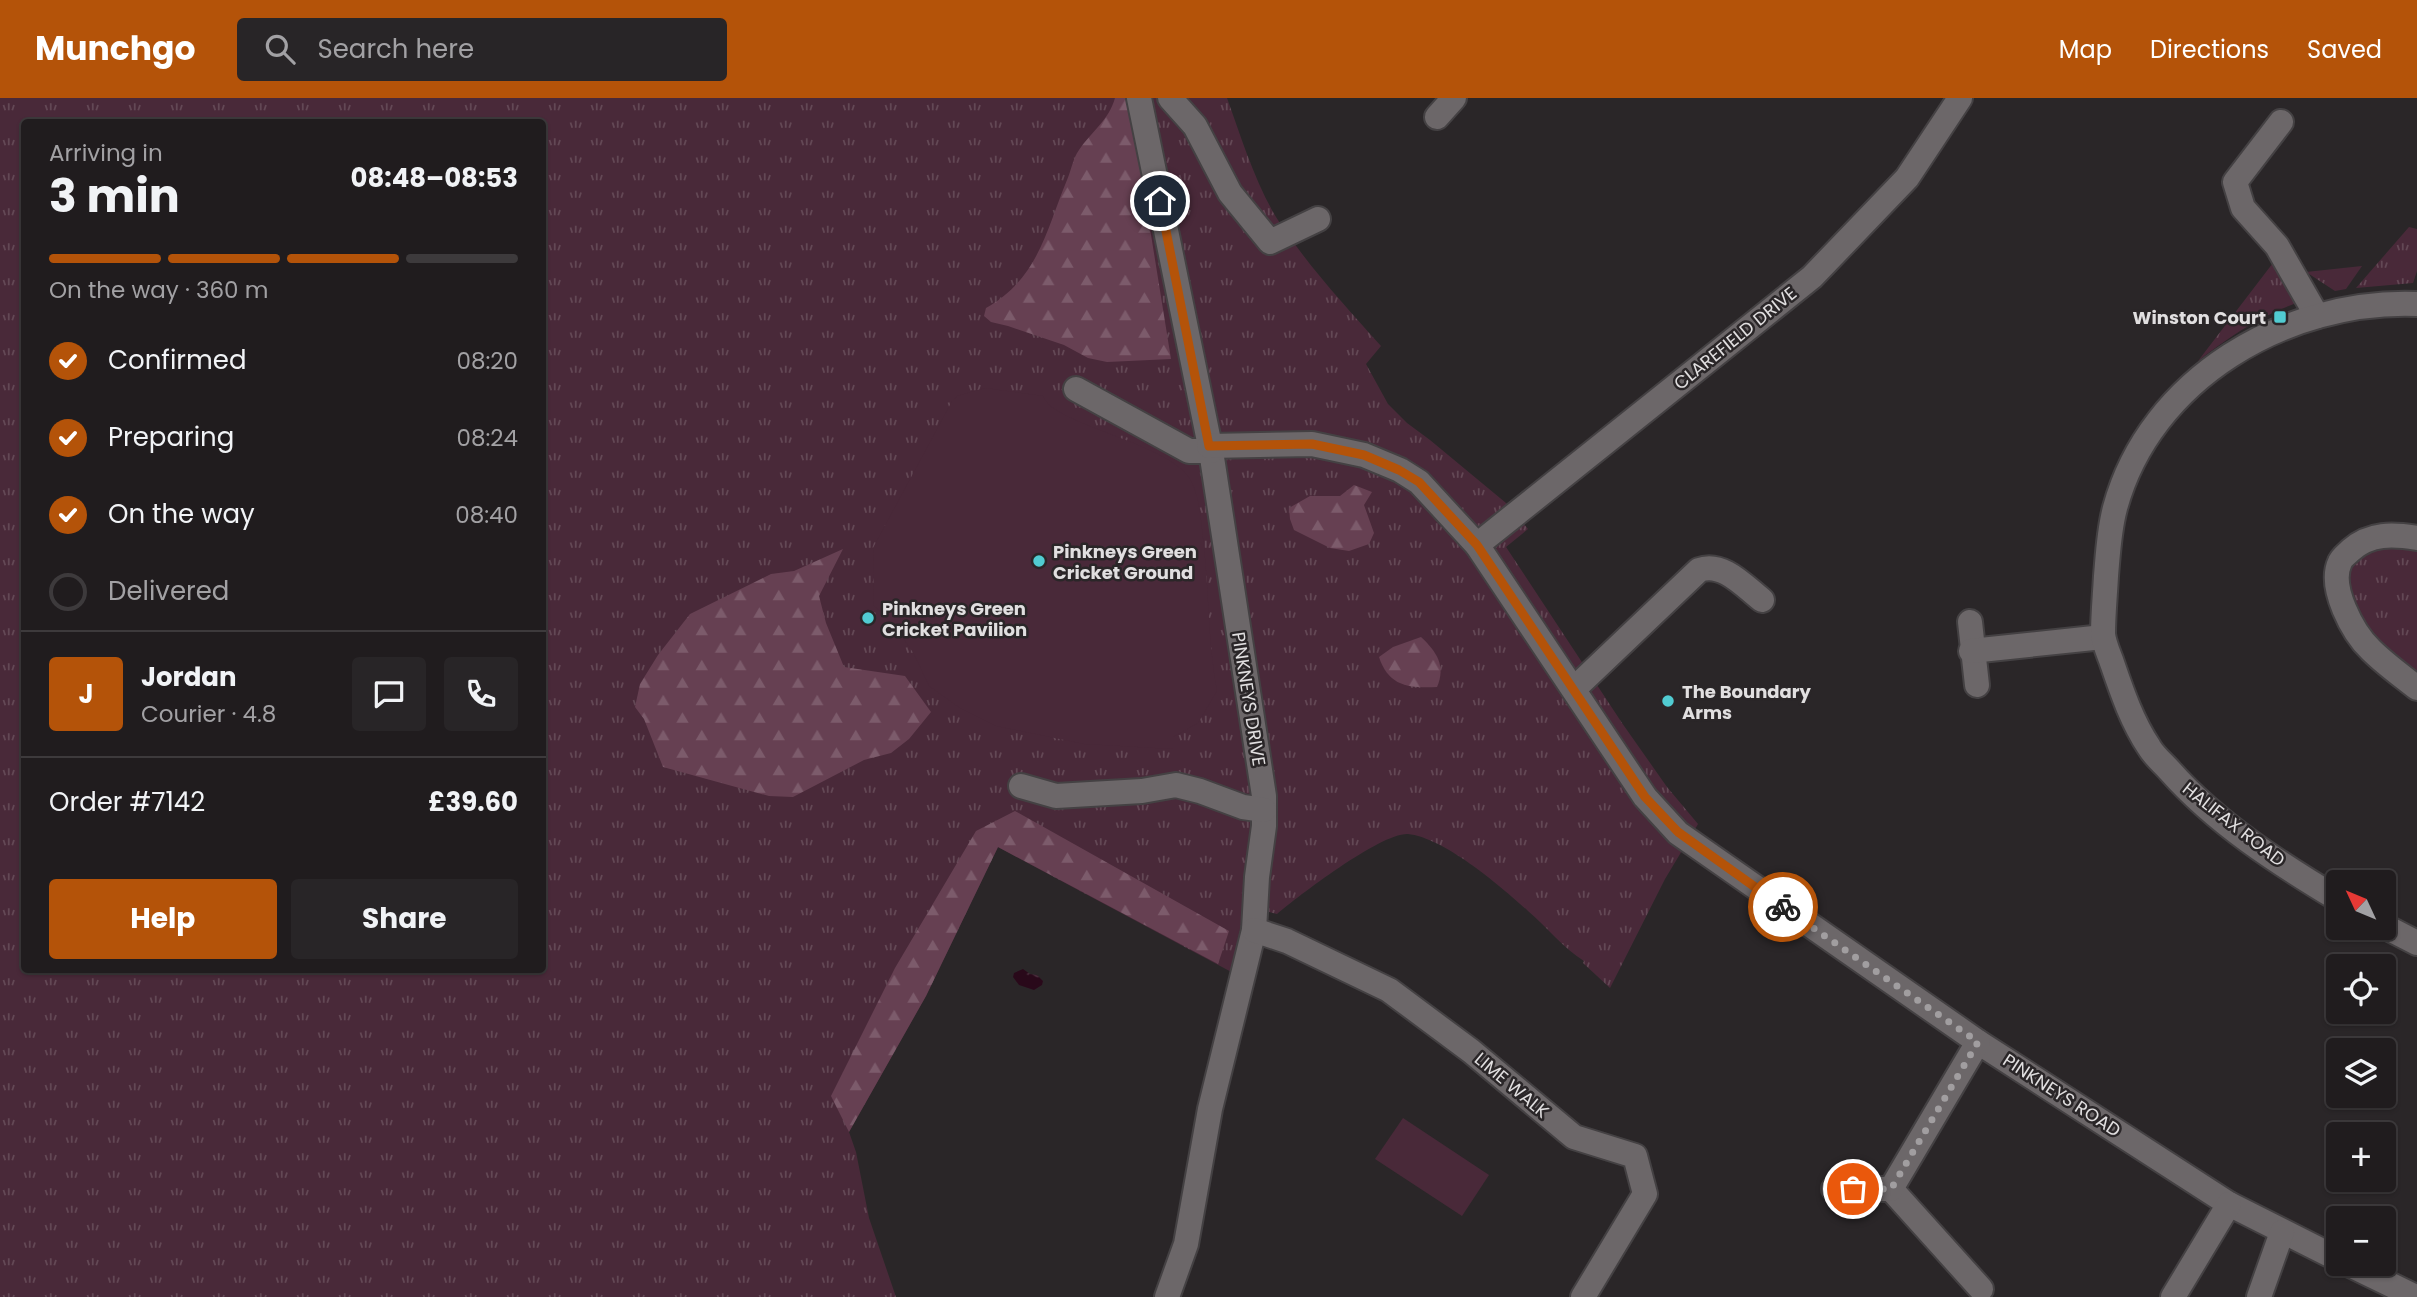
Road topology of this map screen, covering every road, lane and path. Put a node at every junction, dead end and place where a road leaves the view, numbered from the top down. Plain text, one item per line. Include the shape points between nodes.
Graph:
1 (1139, 98) edge
2 (1170, 98) edge
3 (1454, 98) edge
4 (1960, 98) edge
5 (1437, 117) dead end
6 (2281, 122) dead end
7 (1318, 219) dead end
8 (2417, 303) edge
9 (2317, 316) junction
10 (1076, 389) dead end
11 (1210, 448) junction
12 (2417, 538) edge
13 (1477, 545) junction
14 (1762, 600) dead end
15 (1970, 622) dead end
16 (2103, 637) junction
17 (1971, 651) junction
18 (1977, 685) dead end
19 (2417, 688) edge
20 (1574, 689) junction
21 (1021, 786) dead end
22 (1264, 810) junction
23 (2326, 891) edge
24 (1254, 930) junction
25 (2396, 932) edge
26 (2417, 943) edge
27 (1978, 1042) junction
28 (1834, 1189) dead end
29 (1891, 1189) junction
30 (2229, 1204) junction
31 (2283, 1232) junction
32 (2326, 1253) edge
33 (2372, 1276) edge
34 (1981, 1289) dead end
35 (1167, 1297) edge
36 (1583, 1297) edge
37 (2173, 1297) edge
38 (2259, 1297) edge
39 (2416, 1297) edge

1 - 11 street, PINKNEYS DRIVE
2 - 7 street via 1195,126 1230,193 1270,242
3 - 5 street
4 - 13 street, CLAREFIELD DRIVE via 1907,178 1812,277
6 - 9 street via 2235,182 2243,208 2277,246
8 - 9 street, HALIFAX ROAD via 2388,303
9 - 16 street, HALIFAX ROAD via 2271,333 2205,372 2170,404 2147,438 2115,506
10 - 11 street, PINKNEYS ROAD via 1189,450
11 - 13 street, PINKNEYS ROAD via 1312,444 1364,455 1419,482
11 - 22 street, PINKNEYS DRIVE
12 - 19 street via 2394,534 2371,538 2353,548 2340,562 2338,582 2342,604 2370,649
13 - 20 street, PINKNEYS ROAD
14 - 20 street via 1727,572 1714,567 1699,570
15 - 17 street
16 - 17 street
16 - 23 street, HALIFAX ROAD via 2125,700 2149,748 2194,798
17 - 18 street
20 - 27 street, PINKNEYS ROAD via 1645,797 1678,832
21 - 22 street via 1056,796 1142,792 1176,785
22 - 24 street, PINKNEYS DRIVE
24 - 35 street, PINKNEYS DRIVE via 1210,1109 1186,1244
24 - 36 street, LIME WALK via 1390,990 1574,1137 1635,1156 1645,1194
25 - 26 street
27 - 29 street
27 - 30 street, PINKNEYS ROAD
28 - 29 street
29 - 34 street
30 - 31 street, PINKNEYS ROAD
30 - 37 street
31 - 32 street, PINKNEYS ROAD
31 - 38 street
33 - 39 street

